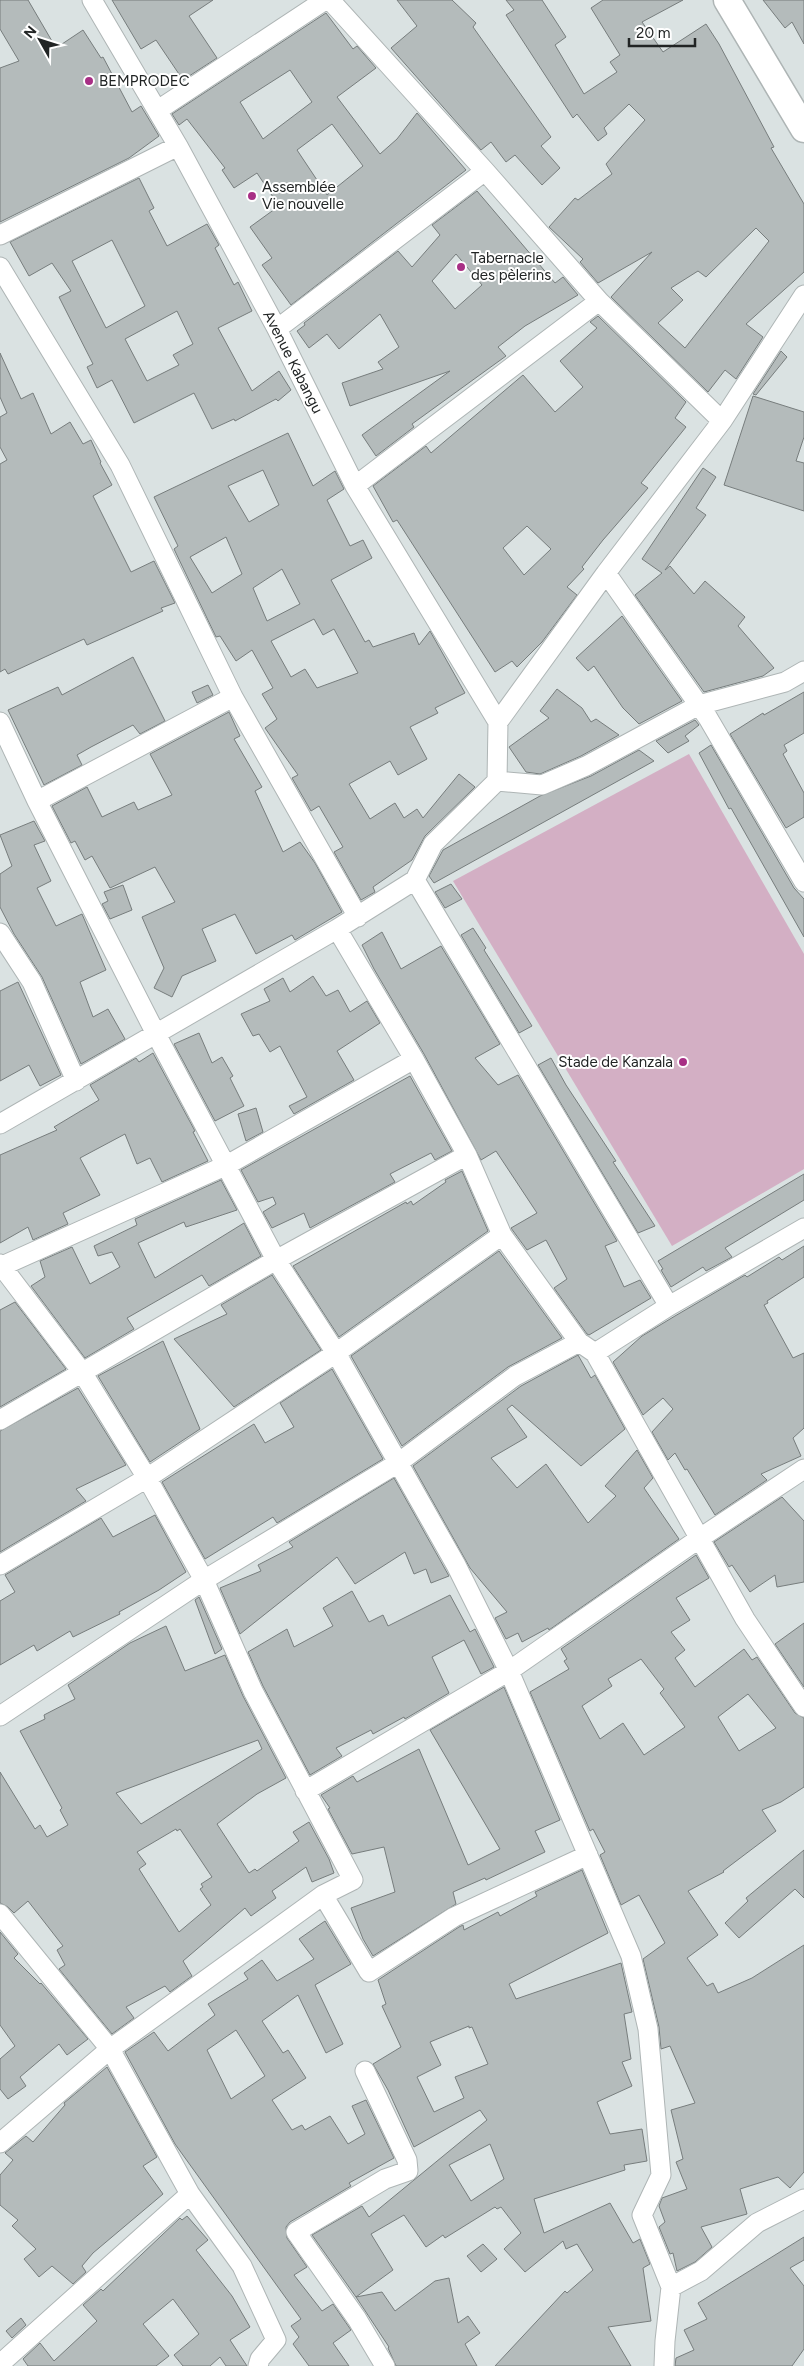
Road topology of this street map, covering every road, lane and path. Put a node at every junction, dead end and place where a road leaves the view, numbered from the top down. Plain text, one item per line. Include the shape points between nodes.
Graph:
1 (92, 0) edge
2 (325, 0) edge
3 (330, 0) edge
4 (726, 0) edge
5 (158, 110) junction
6 (804, 129) edge
7 (178, 146) junction
8 (485, 171) junction
9 (0, 235) edge
10 (0, 267) edge
11 (804, 295) edge
12 (599, 301) junction
13 (277, 329) junction
14 (722, 421) junction
15 (355, 486) junction
16 (606, 573) junction
17 (804, 671) edge
18 (233, 697) junction
19 (699, 705) junction
20 (0, 722) edge
21 (498, 722) junction
22 (497, 781) junction
23 (37, 801) junction
24 (414, 880) junction
25 (804, 882) edge
26 (358, 917) junction
27 (337, 929) junction
28 (0, 933) edge
29 (156, 1034) junction
30 (414, 1059) junction
31 (76, 1081) junction
32 (0, 1124) edge
33 (467, 1155) junction
34 (227, 1165) junction
35 (804, 1228) edge
36 (502, 1236) junction
37 (276, 1260) junction
38 (0, 1266) edge
39 (669, 1306) junction
40 (579, 1342) junction
41 (336, 1353) junction
42 (595, 1353) junction
43 (82, 1372) junction
44 (0, 1420) edge
45 (398, 1463) junction
46 (804, 1469) edge
47 (147, 1478) junction
48 (700, 1538) junction
49 (0, 1565) edge
50 (204, 1580) junction
51 (509, 1671) junction
52 (804, 1707) edge
53 (0, 1716) edge
54 (306, 1791) junction
55 (588, 1856) junction
56 (323, 1895) junction
57 (0, 1914) edge
58 (110, 2049) junction
59 (365, 2071) dead end
60 (0, 2143) edge
61 (190, 2194) junction
62 (804, 2198) edge
63 (672, 2287) junction
64 (0, 2364) edge
65 (258, 2366) edge
66 (385, 2366) edge
67 (664, 2366) edge

1 - 5 street, Avenue Kabangu
2 - 5 street
3 - 8 street
4 - 6 main road
5 - 7 street, Avenue Kabangu
7 - 9 street
7 - 13 street, Avenue Kabangu
8 - 12 street
8 - 13 street
10 - 18 street via 120,465
11 - 14 street
12 - 14 street
12 - 15 street
13 - 15 street, Avenue Kabangu
14 - 16 street
15 - 21 street, Avenue Kabangu
16 - 19 street
16 - 21 street
17 - 19 street via 785,682
18 - 23 street
18 - 26 street
19 - 22 street via 542,786
19 - 25 street
20 - 23 street
21 - 22 street
22 - 24 street via 433,844
23 - 29 street
24 - 26 street
24 - 39 street
26 - 27 street
27 - 29 street
27 - 30 street
28 - 31 street via 32,982
29 - 31 street
29 - 34 street
30 - 33 street
30 - 34 street
31 - 32 street
33 - 36 street
33 - 37 street
34 - 37 street
34 - 38 street
35 - 39 street
36 - 40 street
36 - 41 street
37 - 41 street
37 - 43 street
38 - 43 street
39 - 42 street
40 - 42 street
40 - 45 street via 515,1376
41 - 45 street
41 - 47 street
42 - 48 street
43 - 44 street
43 - 47 street
45 - 50 street
45 - 51 street via 456,1565
46 - 48 street
47 - 49 street
47 - 50 street
48 - 51 street
48 - 52 street via 746,1619
50 - 53 street
50 - 54 street via 253,1691
51 - 54 street
51 - 55 street
54 - 56 street via 353,1880
55 - 56 street via 454,1917 369,1972
55 - 63 street via 631,1956 648,2029 661,2175 642,2215
56 - 58 street
57 - 58 street
58 - 60 street
58 - 61 street
59 - 66 street via 407,2160 408,2171 386,2180 296,2232 357,2319
61 - 64 street
61 - 65 street via 242,2266 276,2340
62 - 63 street via 757,2223 701,2271
63 - 67 street

